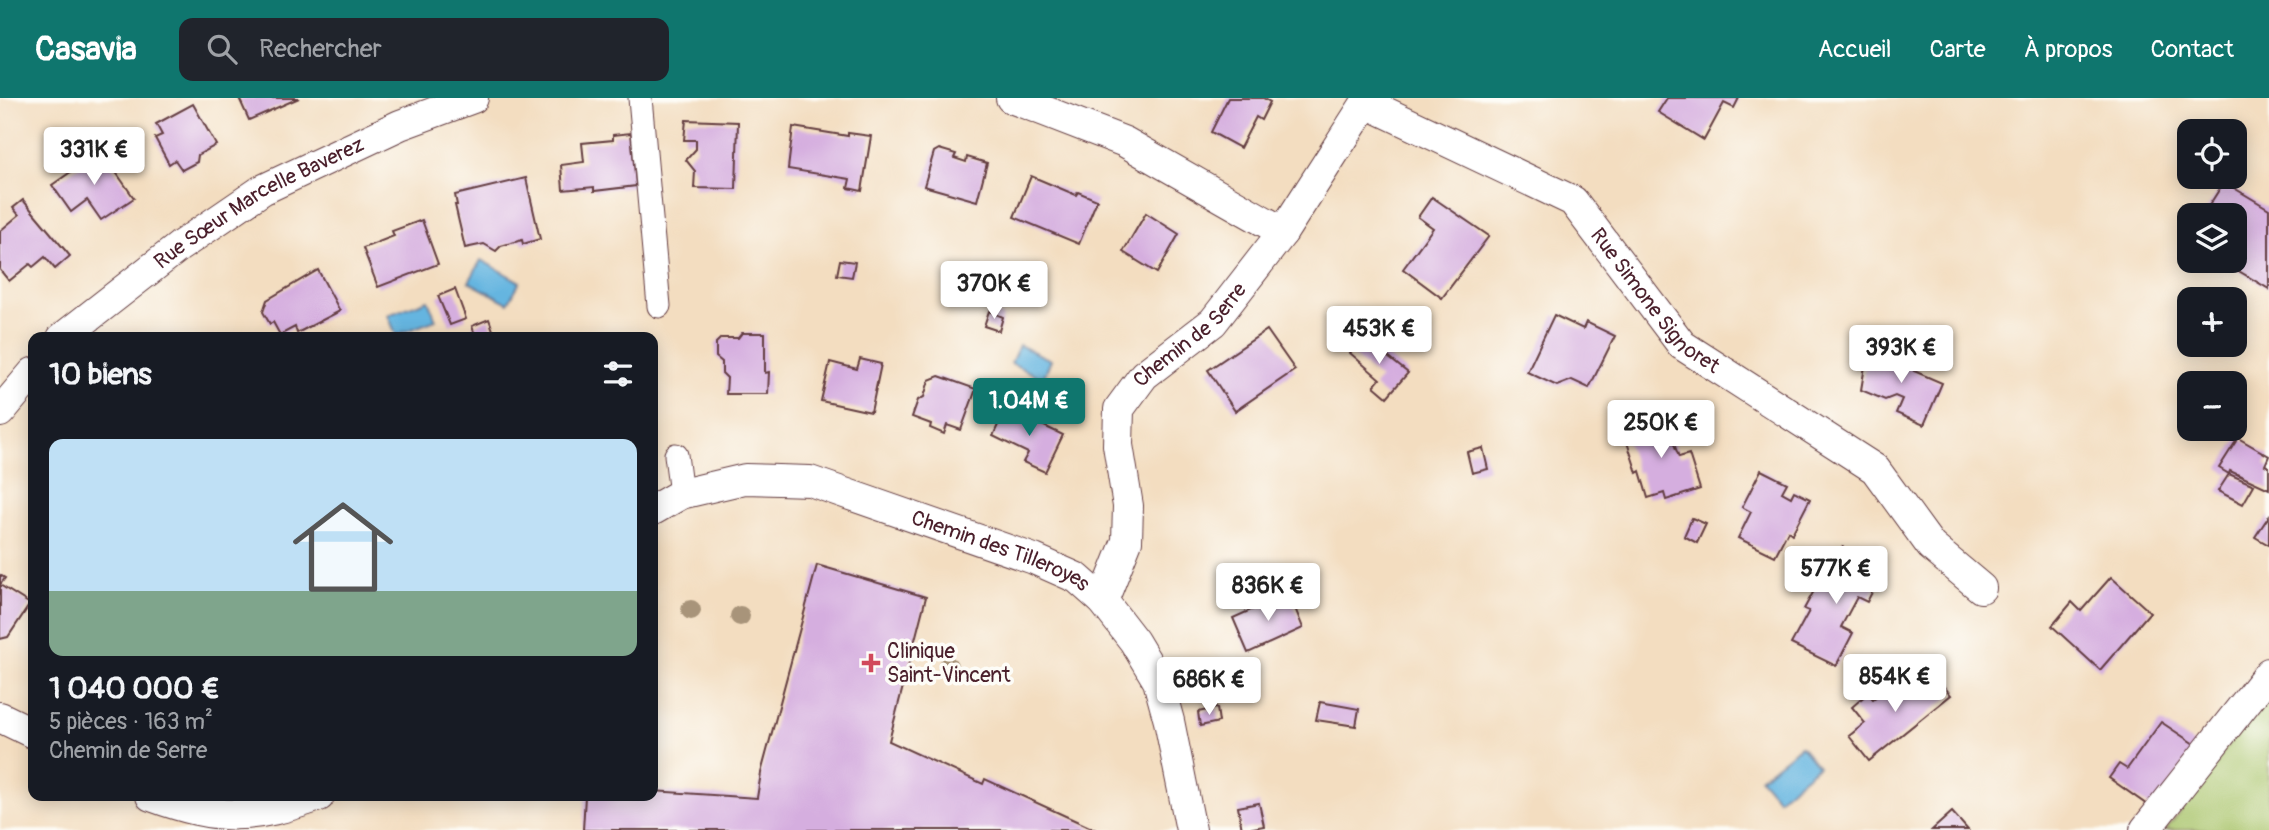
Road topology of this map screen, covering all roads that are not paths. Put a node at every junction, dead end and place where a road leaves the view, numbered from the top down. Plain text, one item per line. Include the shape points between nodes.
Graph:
1 (473, 98) edge
2 (640, 98) edge
3 (1011, 98) edge
4 (1368, 101) edge
5 (1283, 232) junction
6 (659, 306) dead end
7 (70, 332) edge
8 (28, 379) edge
9 (0, 412) edge
10 (676, 455) dead end
11 (681, 494) junction
12 (658, 507) edge
13 (1981, 588) dead end
14 (1103, 601) junction
15 (2269, 673) edge
16 (0, 717) edge
17 (28, 731) edge
18 (165, 801) edge
19 (305, 801) edge
20 (1191, 830) edge
21 (2146, 830) edge

1 - 7 street, Rue Sœur Marcelle Baverez via 400,125 262,190 180,246
2 - 6 street
3 - 5 street via 1125,142
4 - 5 street, Chemin de Serre
4 - 13 street, Rue Simone Signoret via 1573,201 1682,345 1875,469 1931,546
5 - 14 street, Chemin de Serre via 1213,322 1144,375 1119,409 1127,541
8 - 9 street
10 - 11 street
11 - 12 street, Chemin des Tilleroyes
11 - 14 street, Chemin des Tilleroyes via 745,479 810,481 1034,559 1077,579
14 - 20 street, Chemin des Tilleroyes via 1158,681
15 - 21 street
16 - 17 street
18 - 19 street via 197,812 243,816

